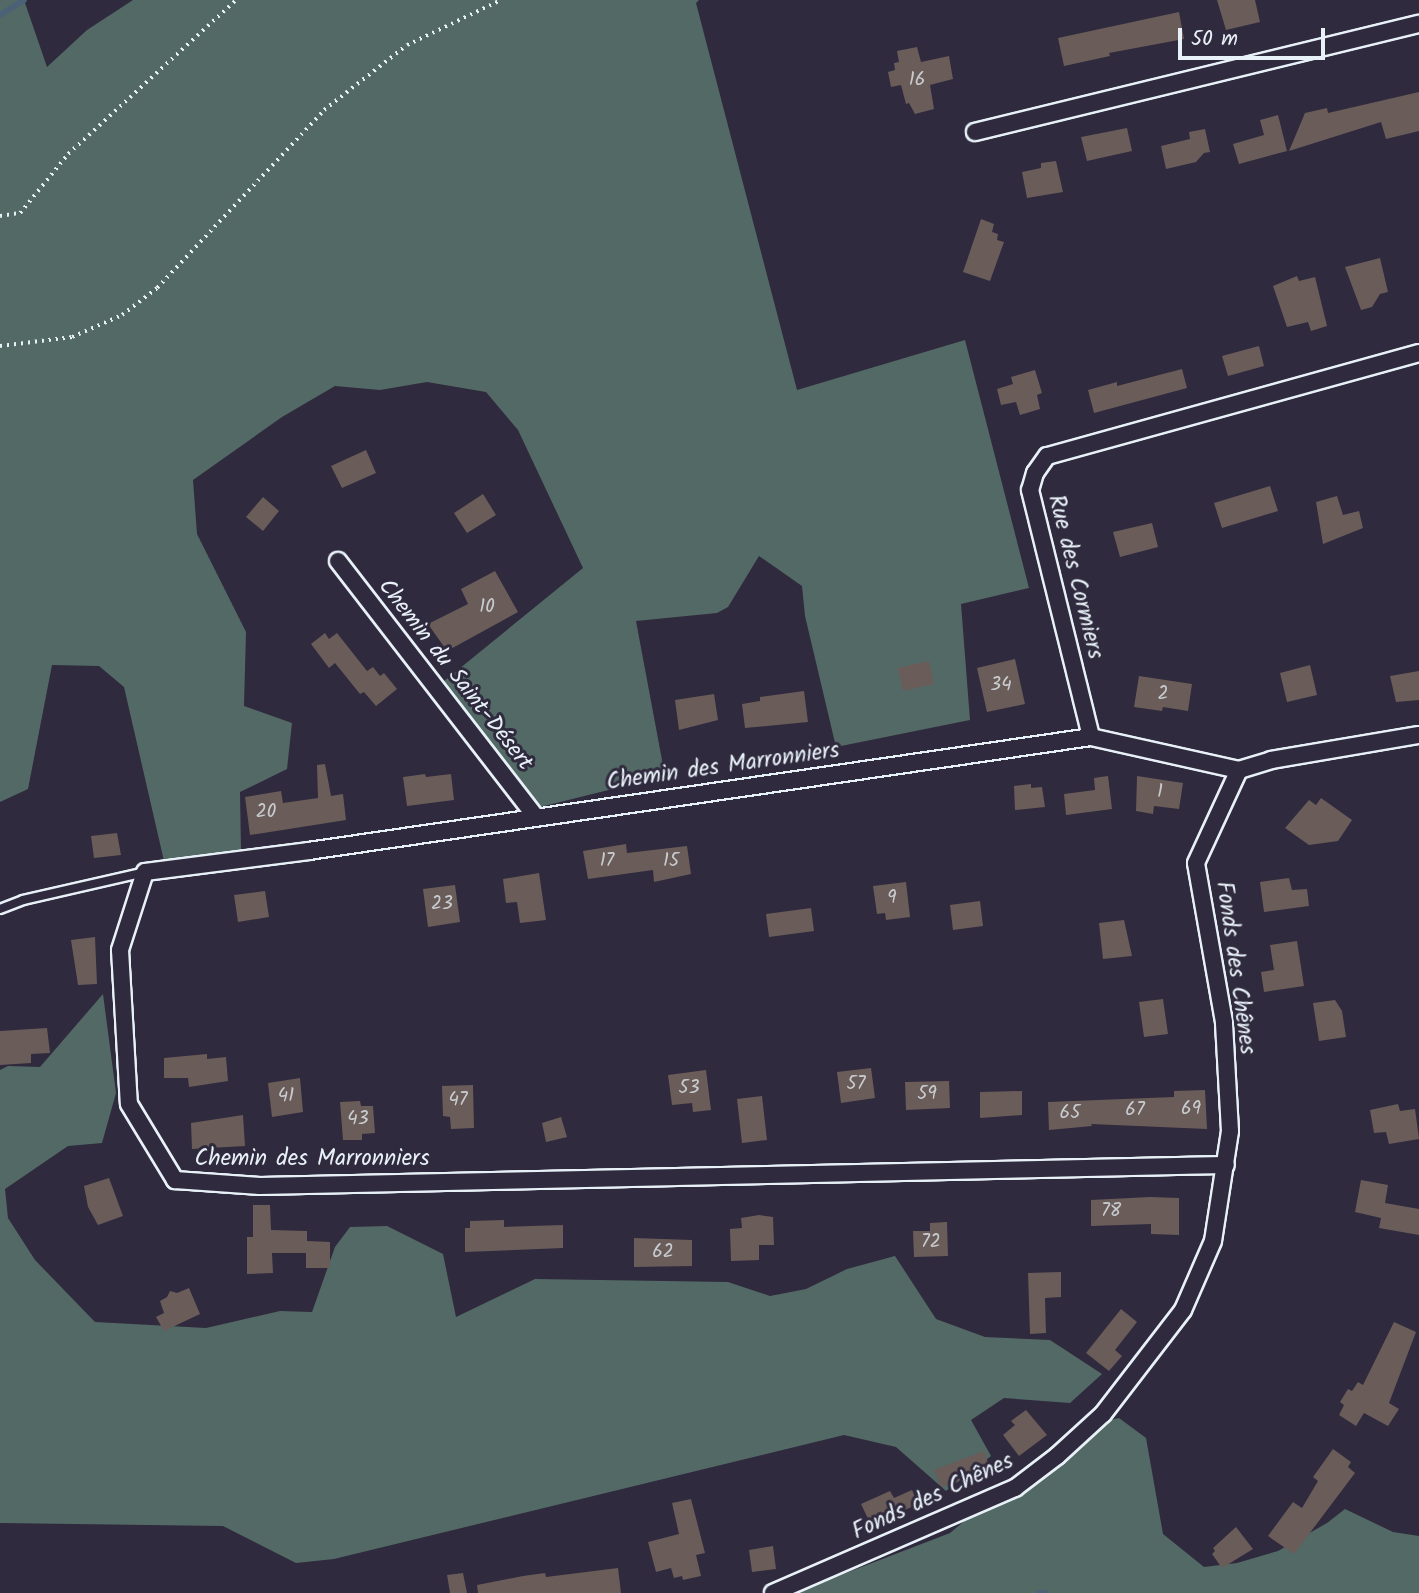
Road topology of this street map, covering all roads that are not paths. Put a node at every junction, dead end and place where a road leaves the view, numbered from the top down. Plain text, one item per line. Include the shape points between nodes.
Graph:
1 (1419, 23) edge
2 (975, 132) dead end
3 (1419, 353) edge
4 (338, 561) dead end
5 (1419, 735) edge
6 (1091, 737) junction
7 (1239, 770) junction
8 (536, 817) junction
9 (145, 872) junction
10 (0, 909) edge
11 (1226, 1165) junction
12 (773, 1593) edge

1 - 2 street
3 - 6 street, Rue des Cormiers via 1047,456 1030,491
4 - 8 street, Chemin du Saint-Désert
5 - 7 street via 1271,760
6 - 7 street
6 - 8 street, Chemin des Marronniers
7 - 11 street, Fonds des Chênes via 1196,863 1224,1022 1230,1131
8 - 9 street, Chemin des Marronniers
9 - 10 lane
9 - 11 street, Chemin des Marronniers via 120,950 129,1104 175,1180 260,1186
11 - 12 street, Fonds des Chênes via 1213,1241 1183,1310 1103,1414 1015,1488

